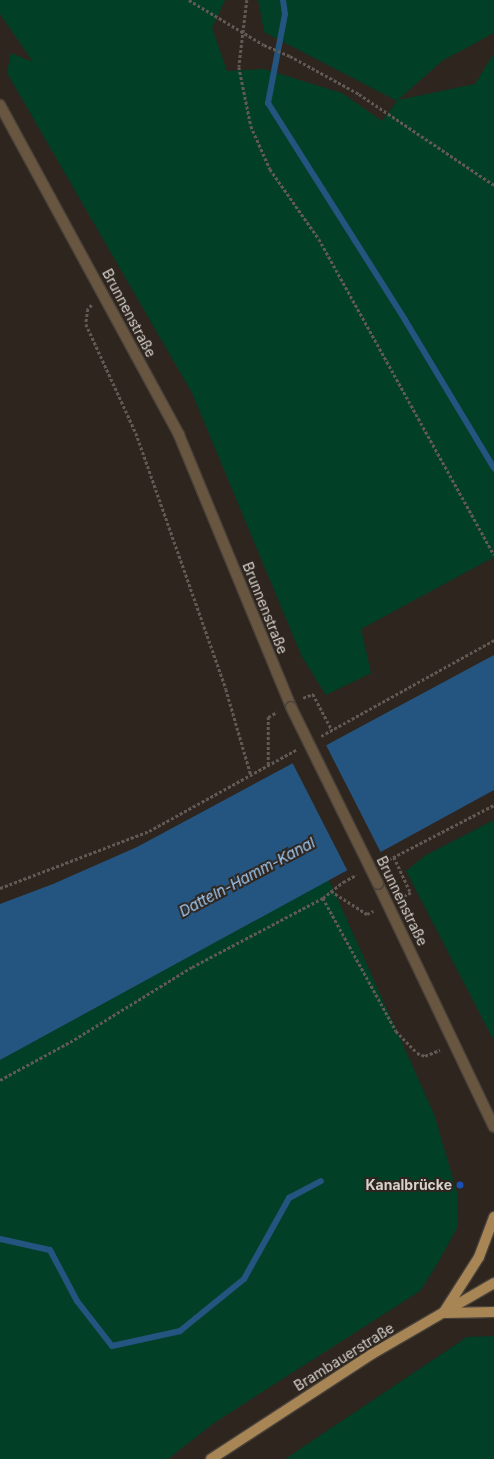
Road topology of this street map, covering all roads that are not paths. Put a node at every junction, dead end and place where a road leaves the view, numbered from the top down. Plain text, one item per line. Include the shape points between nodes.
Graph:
1 (0, 105) edge
2 (494, 1127) edge
3 (494, 1216) edge
4 (494, 1283) edge
5 (494, 1312) edge
6 (443, 1313) junction
7 (211, 1459) edge

1 - 2 street, Brunnenstraße, bridge via 179,435 291,707
3 - 6 main road via 479,1257
4 - 6 main road, Brambauerstraße
5 - 6 main road
6 - 7 main road, Brambauerstraße via 372,1354

